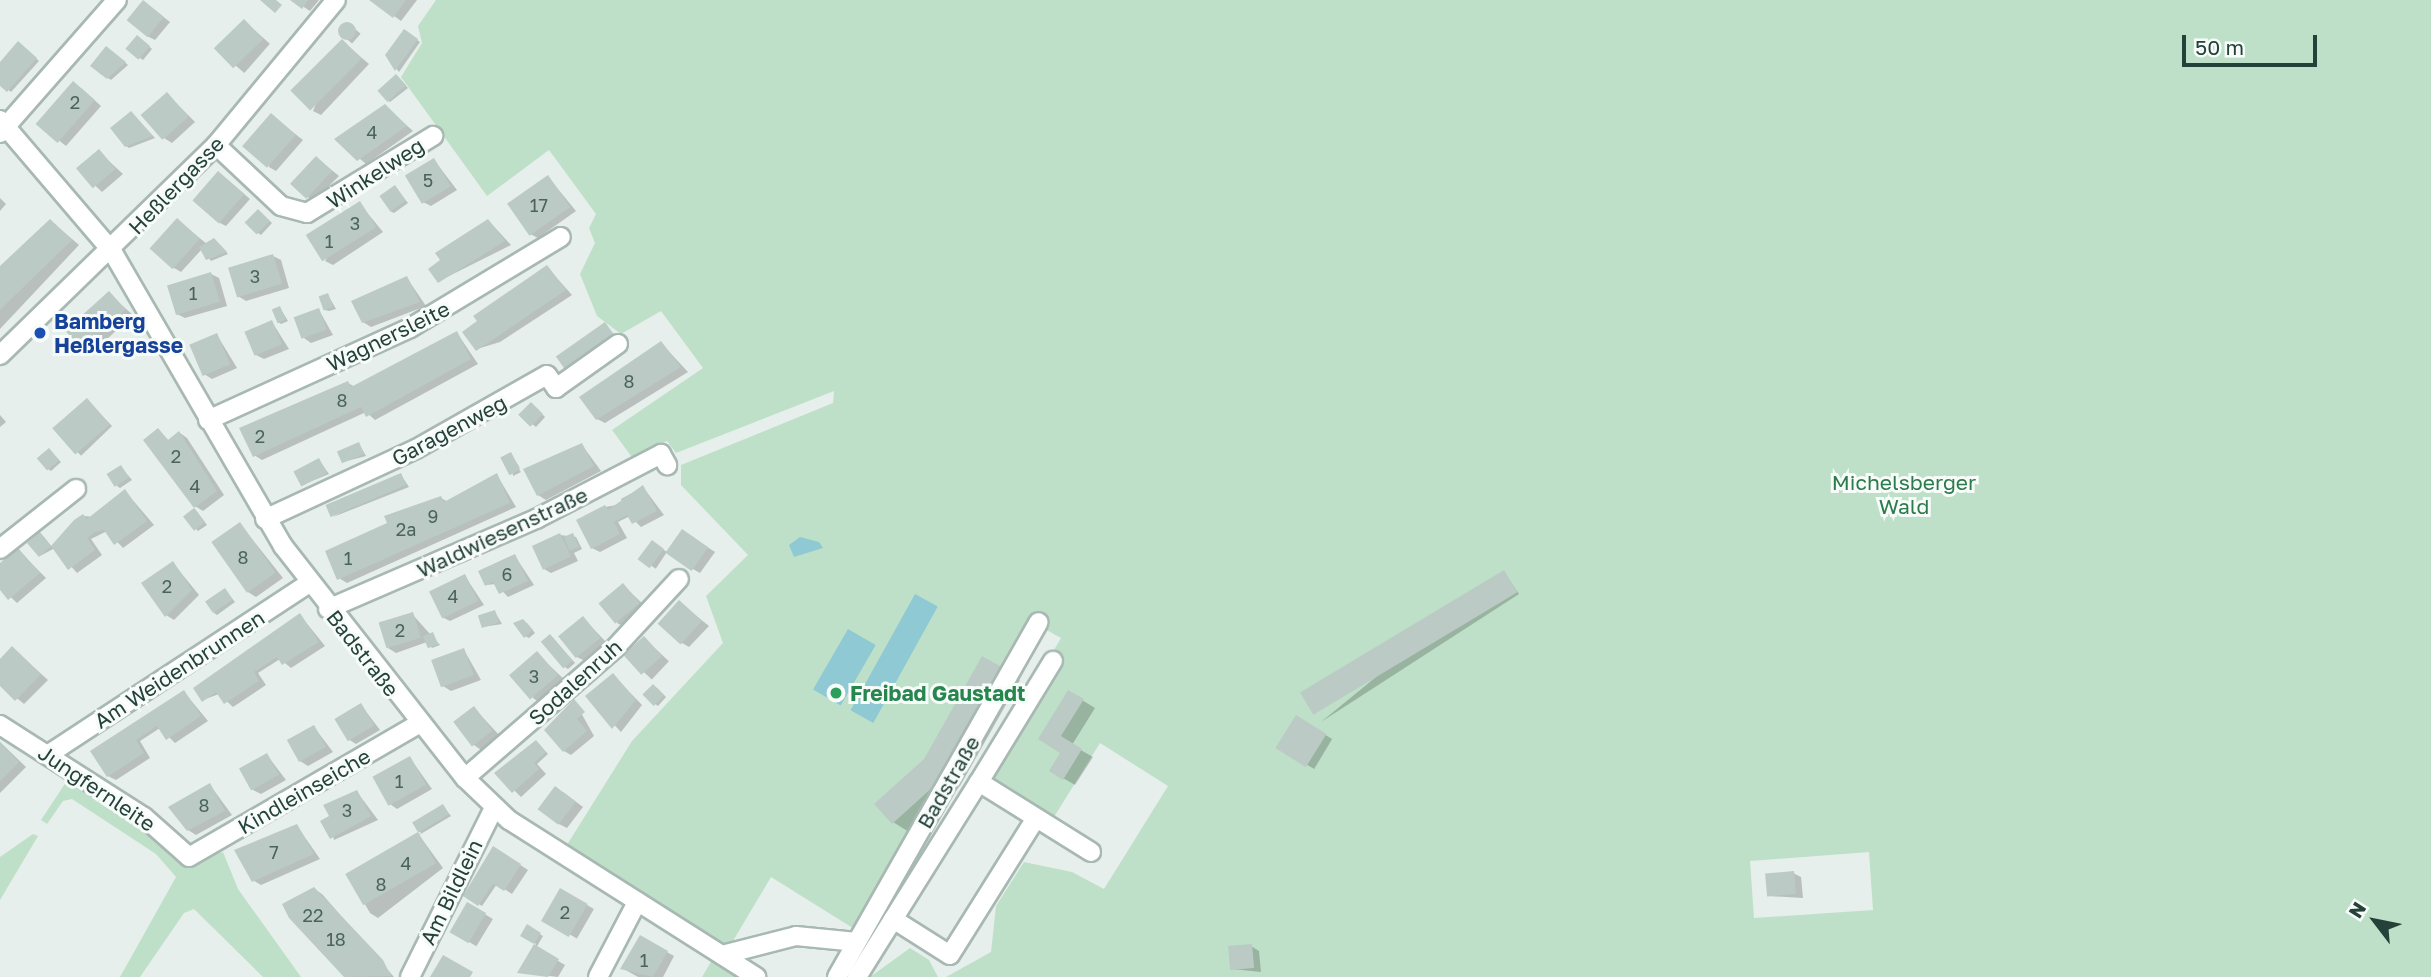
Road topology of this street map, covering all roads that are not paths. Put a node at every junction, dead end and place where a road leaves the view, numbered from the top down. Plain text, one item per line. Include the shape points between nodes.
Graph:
1 (117, 0) edge
2 (336, 0) edge
3 (2, 126) edge
4 (433, 136) dead end
5 (216, 145) junction
6 (561, 237) dead end
7 (112, 251) junction
8 (618, 344) dead end
9 (0, 355) edge
10 (208, 420) junction
11 (667, 465) dead end
12 (76, 489) dead end
13 (265, 519) junction
14 (0, 549) edge
15 (679, 579) dead end
16 (309, 583) junction
17 (328, 609) junction
18 (1039, 622) dead end
19 (1053, 661) dead end
20 (418, 724) junction
21 (0, 725) edge
22 (49, 754) junction
23 (465, 778) junction
24 (979, 782) junction
25 (494, 808) junction
26 (1037, 818) junction
27 (1091, 852) dead end
28 (189, 857) joint
29 (637, 902) junction
30 (893, 919) junction
31 (857, 942) junction
32 (722, 956) junction
33 (410, 977) edge
34 (598, 977) edge
35 (756, 977) edge
36 (837, 977) edge
37 (857, 977) edge

1 - 3 street
2 - 5 street, Heßlergasse
3 - 7 street, Badstraße
4 - 5 street, Winkelweg via 307,213 281,206
5 - 7 street, Heßlergasse
6 - 10 street, Wagnersleite via 410,328
7 - 9 street, Heßlergasse
7 - 10 street, Badstraße
8 - 13 street, Garagenweg via 556,388 547,375 416,449
10 - 13 street, Badstraße
11 - 17 street, Waldwiesenstraße via 661,454 536,519
12 - 14 street
13 - 16 street, Badstraße
15 - 23 street, Sodalenruh via 615,648
16 - 17 street, Badstraße
16 - 22 street, Am Weidenbrunnen
17 - 20 street, Badstraße
18 - 31 street, Badstraße
19 - 24 street
20 - 23 street, Badstraße
20 - 28 street, Kindleinseiche
21 - 22 street, Jungfernleite
22 - 28 street, Jungfernleite via 144,817
23 - 25 street, Badstraße
24 - 26 street
24 - 30 street
25 - 29 street, Badstraße
25 - 33 street, Am Bildlein
26 - 27 street
26 - 30 street via 950,955
29 - 32 street, Badstraße
29 - 34 street
30 - 37 street
31 - 32 street via 796,936
31 - 36 street, Badstraße
32 - 35 street, Badstraße

